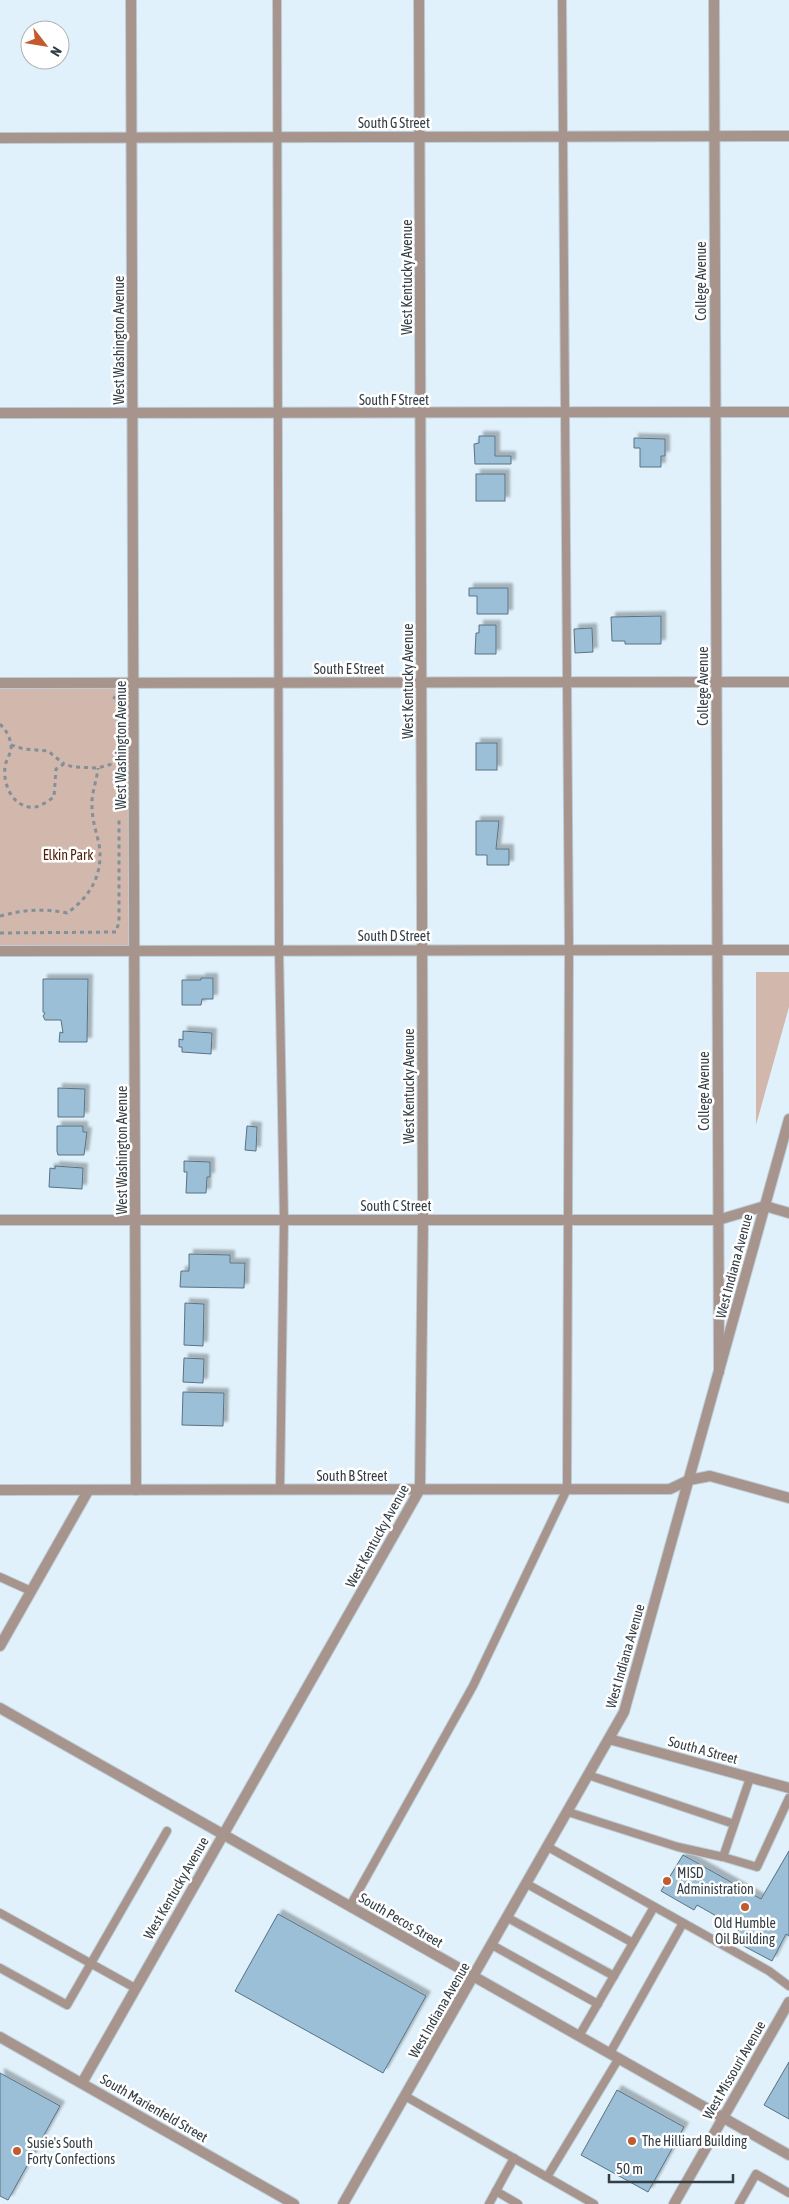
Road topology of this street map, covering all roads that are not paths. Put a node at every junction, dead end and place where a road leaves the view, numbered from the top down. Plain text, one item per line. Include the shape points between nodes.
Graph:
1 (131, 0) edge
2 (277, 0) edge
3 (419, 0) edge
4 (562, 0) edge
5 (714, 0) edge
6 (420, 136) junction
7 (563, 136) junction
8 (714, 136) junction
9 (789, 136) edge
10 (132, 137) junction
11 (277, 137) junction
12 (0, 138) edge
13 (789, 412) edge
14 (0, 413) edge
15 (134, 413) junction
16 (279, 413) junction
17 (421, 413) junction
18 (566, 413) junction
19 (716, 413) junction
20 (421, 682) junction
21 (568, 682) junction
22 (716, 682) junction
23 (789, 682) edge
24 (0, 683) edge
25 (134, 683) junction
26 (280, 683) junction
27 (279, 950) junction
28 (422, 950) junction
29 (569, 950) junction
30 (718, 950) junction
31 (789, 950) edge
32 (0, 951) edge
33 (136, 951) junction
34 (789, 1119) edge
35 (765, 1206) junction
36 (789, 1213) edge
37 (0, 1220) edge
38 (136, 1220) junction
39 (284, 1220) junction
40 (423, 1220) junction
41 (569, 1220) junction
42 (718, 1220) junction
43 (719, 1372) junction
44 (689, 1480) junction
45 (280, 1489) junction
46 (420, 1489) junction
47 (567, 1489) junction
48 (0, 1490) edge
49 (88, 1490) junction
50 (136, 1490) junction
51 (789, 1498) edge
52 (0, 1578) edge
53 (31, 1592) junction
54 (3, 1633) edge
55 (0, 1646) edge
56 (0, 1708) edge
57 (609, 1738) junction
58 (588, 1776) junction
59 (750, 1778) junction
60 (789, 1788) edge
61 (789, 1798) edge
62 (568, 1812) junction
63 (734, 1824) junction
64 (166, 1831) dead end
65 (223, 1834) junction
66 (548, 1848) junction
67 (723, 1857) junction
68 (527, 1884) junction
69 (350, 1906) junction
70 (654, 1907) junction
71 (0, 1913) edge
72 (508, 1918) junction
73 (683, 1923) junction
74 (633, 1943) junction
75 (492, 1945) junction
76 (90, 1963) junction
77 (0, 1968) edge
78 (614, 1976) junction
79 (474, 1977) junction
80 (789, 1986) edge
81 (135, 1988) junction
82 (789, 2002) edge
83 (598, 2004) junction
84 (579, 2036) junction
85 (0, 2037) edge
86 (614, 2055) junction
87 (82, 2083) junction
88 (405, 2096) junction
89 (724, 2116) junction
90 (789, 2155) edge
91 (514, 2158) junction
92 (547, 2177) junction
93 (496, 2191) junction
94 (789, 2193) edge
95 (294, 2204) edge
96 (343, 2204) edge
97 (489, 2204) edge
98 (518, 2204) edge
99 (594, 2204) edge
100 (674, 2204) edge
101 (739, 2204) edge

1 - 10 street, West Washington Avenue
2 - 11 lane
3 - 6 street, West Kentucky Avenue
4 - 7 lane
5 - 8 street, College Avenue
6 - 7 street, South G Street
6 - 11 street, South G Street
6 - 17 street, West Kentucky Avenue
7 - 8 street, South G Street
7 - 18 lane
8 - 9 street, South G Street
8 - 19 street, College Avenue
10 - 11 street, South G Street
10 - 12 street, South G Street
10 - 15 street, West Washington Avenue
11 - 16 lane
13 - 19 street, South F Street
14 - 15 street, South F Street
15 - 16 street, South F Street
15 - 25 street, West Washington Avenue
16 - 17 street, South F Street
16 - 26 lane
17 - 18 street, South F Street
17 - 20 street, West Kentucky Avenue
18 - 19 street, South F Street
18 - 21 lane
19 - 22 street, College Avenue
20 - 21 street, South E Street
20 - 26 street, South E Street
20 - 28 street, West Kentucky Avenue
21 - 22 street, South E Street
21 - 29 lane
22 - 23 street, South E Street
22 - 30 street, College Avenue
24 - 25 street, South E Street
25 - 26 street, South E Street
25 - 33 street, West Washington Avenue
26 - 27 lane
27 - 28 street, South D Street
27 - 33 street, South D Street
27 - 39 lane
28 - 29 street, South D Street
28 - 40 street, West Kentucky Avenue
29 - 30 street, South D Street
29 - 41 lane
30 - 31 street, South D Street
30 - 42 street, College Avenue
32 - 33 street, South D Street
33 - 38 street, West Washington Avenue
34 - 35 street, West Indiana Avenue
35 - 36 street
35 - 42 street, South C Street
35 - 43 street, West Indiana Avenue
37 - 38 street, South C Street
38 - 39 street, South C Street
38 - 50 street, West Washington Avenue
39 - 40 street, South C Street
39 - 45 lane
40 - 41 street, South C Street
40 - 46 street, West Kentucky Avenue
41 - 42 street, South C Street
41 - 47 lane
42 - 43 street, College Avenue
43 - 44 street, West Indiana Avenue
44 - 47 street, South B Street via 670,1489
44 - 51 street, South B Street via 710,1476
44 - 57 street, West Indiana Avenue via 624,1712
45 - 46 street, South B Street
45 - 50 street, South B Street
46 - 47 street, South B Street
46 - 65 street, West Kentucky Avenue
47 - 69 lane via 473,1686
48 - 49 street, South B Street
49 - 50 street, South B Street
49 - 53 street
52 - 53 lane
53 - 54 street
54 - 55 street
56 - 65 street, South Pecos Street
57 - 58 street, West Indiana Avenue
57 - 59 street, South A Street
58 - 62 street, West Indiana Avenue
58 - 63 lane
59 - 60 street, South A Street
59 - 63 lane
61 - 67 lane via 757,1867
62 - 66 street, West Indiana Avenue
62 - 67 lane via 678,1847
63 - 67 lane
64 - 76 lane
65 - 69 street, South Pecos Street
65 - 81 street, West Kentucky Avenue
66 - 68 street, West Indiana Avenue
66 - 70 lane
68 - 72 street, West Indiana Avenue
68 - 74 lane
69 - 79 street, South Pecos Street
70 - 73 lane
70 - 74 lane
71 - 76 lane
72 - 75 street, West Indiana Avenue
72 - 78 lane
73 - 80 lane
73 - 86 lane
74 - 78 lane
75 - 79 street, West Indiana Avenue
75 - 83 lane
76 - 77 lane via 67,2005
76 - 81 lane
78 - 83 lane
79 - 84 street, South Pecos Street
79 - 88 street, West Indiana Avenue
81 - 87 street, West Kentucky Avenue
82 - 89 street, West Missouri Avenue
83 - 84 lane
84 - 86 street, South Pecos Street
85 - 87 street, South Marienfeld Street
86 - 89 street, South Pecos Street
86 - 92 lane
87 - 95 street, South Marienfeld Street
88 - 91 lane
88 - 96 street, West Indiana Avenue
89 - 90 street, South Pecos Street
89 - 100 street, West Missouri Avenue
91 - 92 lane
91 - 93 lane
92 - 99 lane
93 - 97 lane
93 - 98 lane
94 - 101 lane via 756,2174

